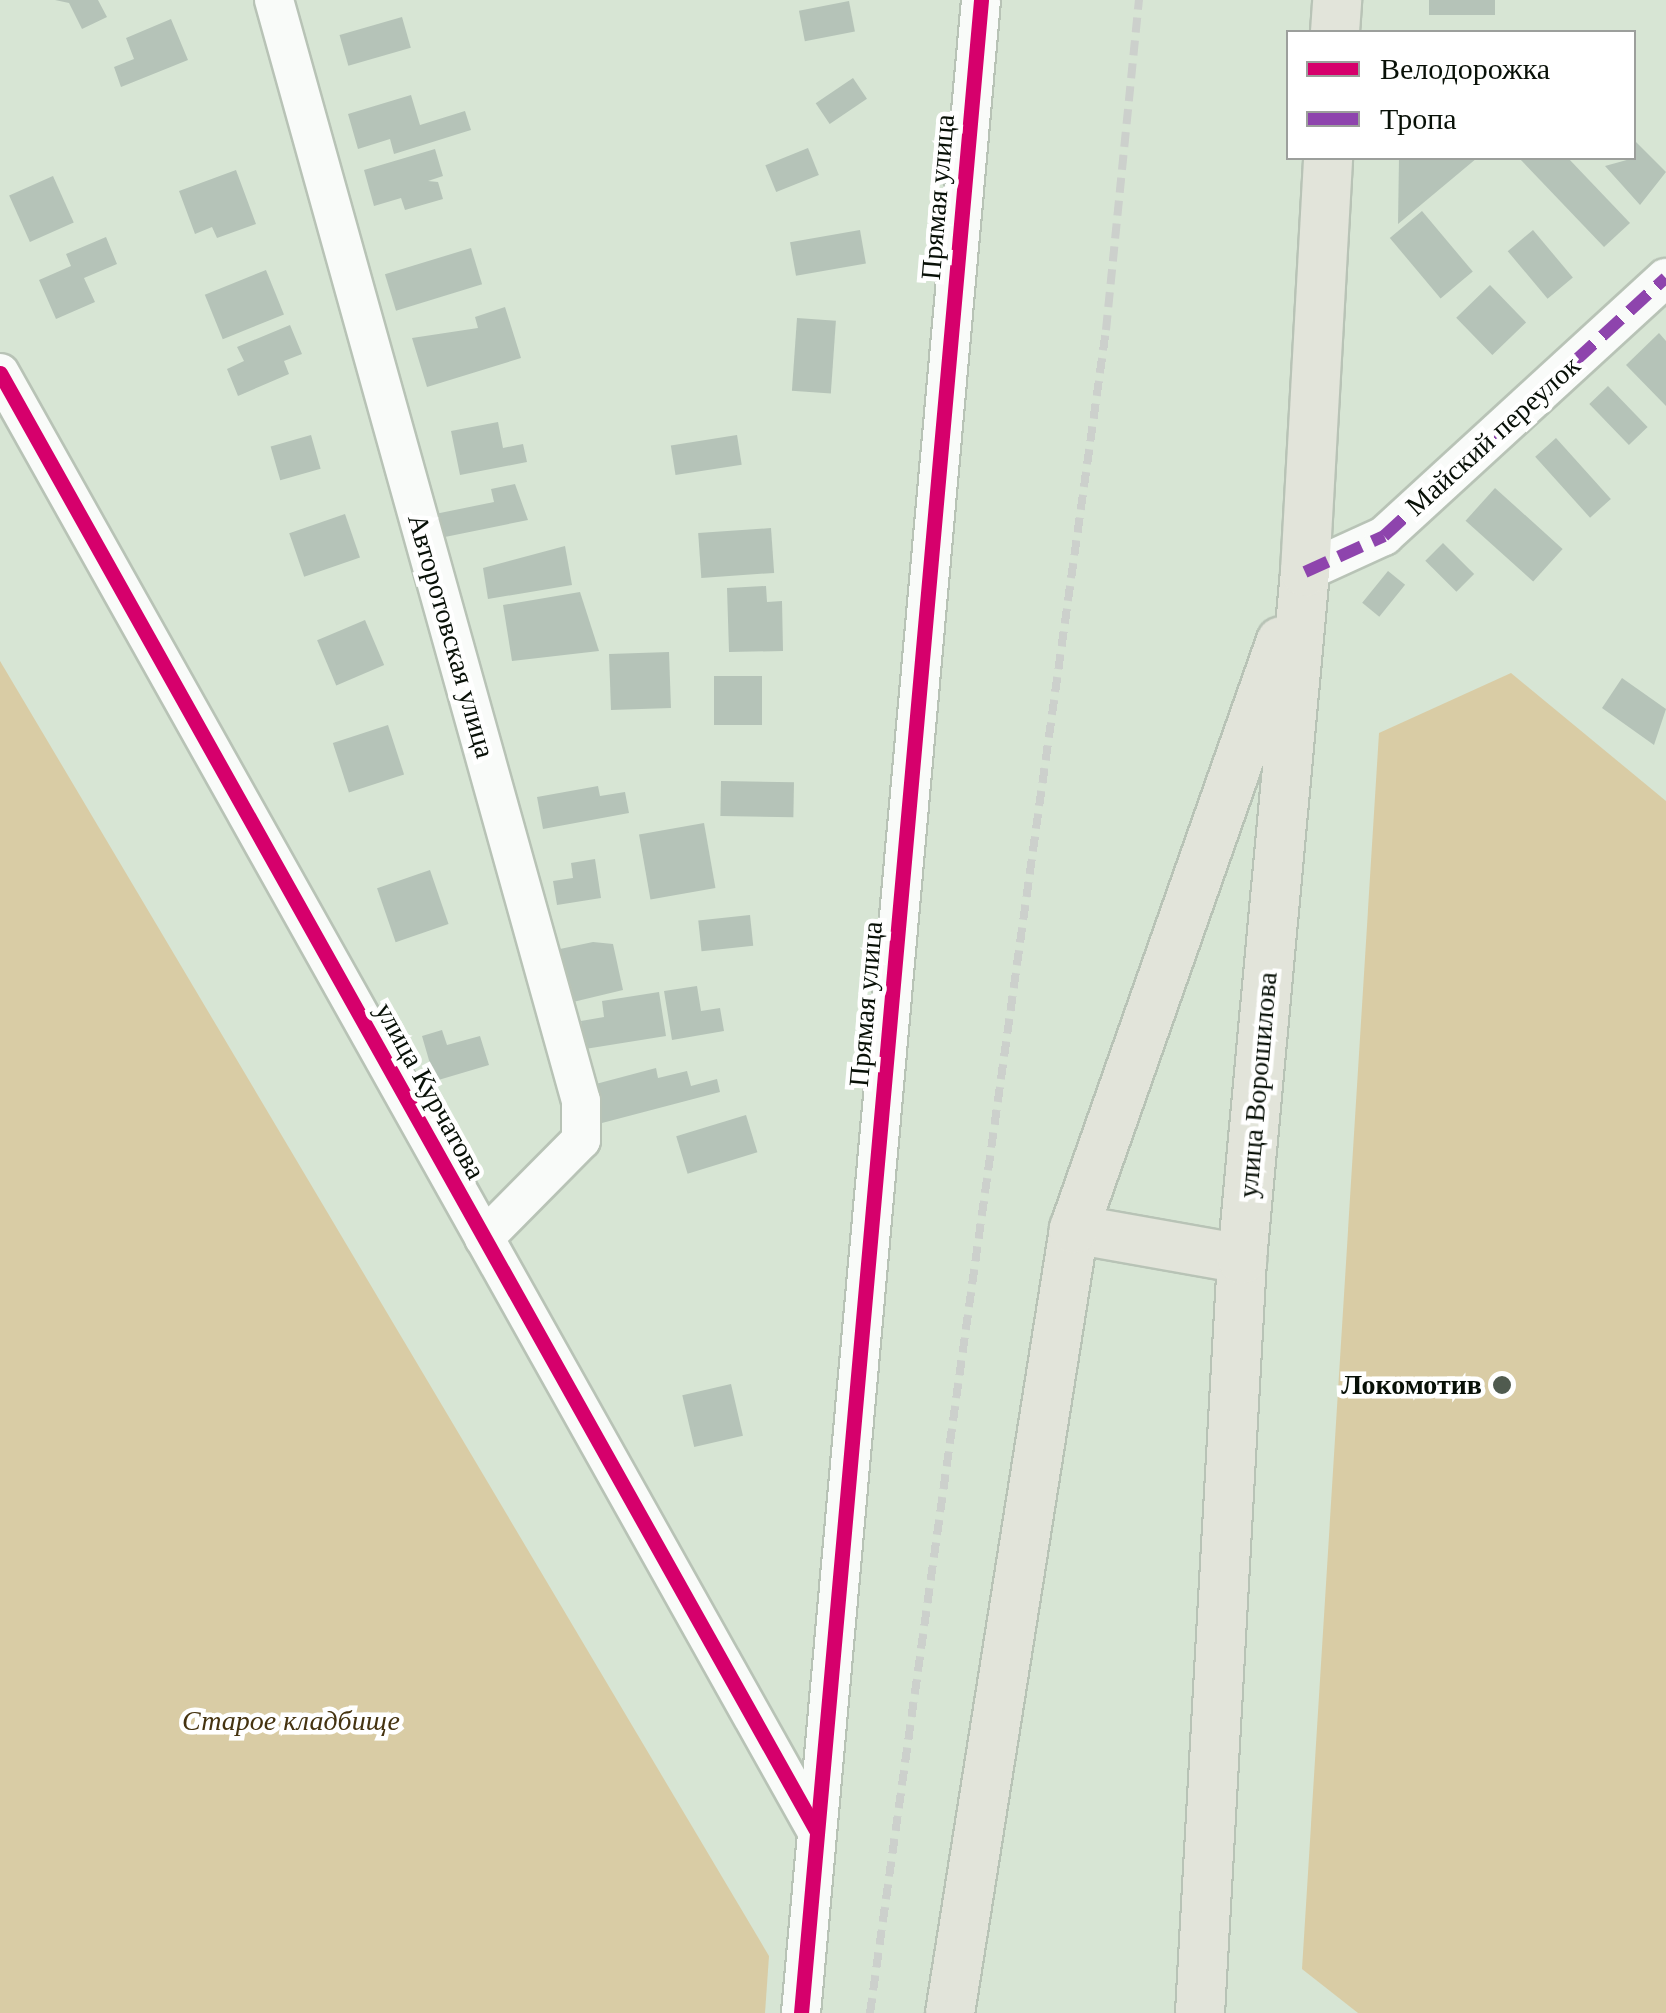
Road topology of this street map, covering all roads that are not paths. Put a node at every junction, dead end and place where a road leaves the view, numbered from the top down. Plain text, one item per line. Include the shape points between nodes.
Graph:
1 (274, 0) edge
2 (981, 0) edge
3 (1337, 0) edge
4 (1335, 30) edge
5 (1328, 160) edge
6 (1666, 278) edge
7 (0, 373) edge
8 (1305, 572) junction
9 (1074, 1230) junction
10 (484, 1238) junction
11 (1242, 1259) junction
12 (817, 1832) junction
13 (801, 2013) edge
14 (950, 2013) edge
15 (1200, 2013) edge

1 - 10 street, Авторотовская улица via 581,1101 581,1140
2 - 12 street, Прямая улица
3 - 4 main road
5 - 8 main road, улица Ворошилова
6 - 8 street, Майский переулок via 1384,536
7 - 10 street, улица Курчатова
8 - 9 main road
8 - 11 main road, улица Ворошилова
9 - 11 main road
9 - 14 main road
10 - 12 street, улица Курчатова
11 - 15 main road, улица Ворошилова
12 - 13 street, Прямая улица

